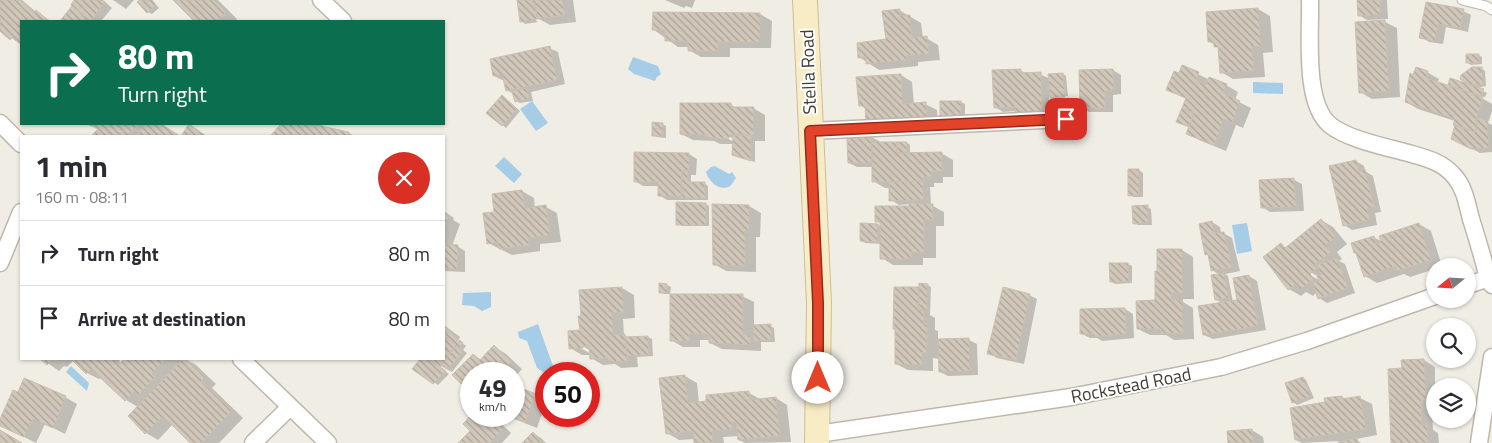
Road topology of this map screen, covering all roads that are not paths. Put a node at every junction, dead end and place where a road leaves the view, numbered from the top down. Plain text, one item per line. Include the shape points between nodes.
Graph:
1 (321, 0) edge
2 (805, 0) edge
3 (1310, 0) edge
4 (1462, 0) edge
5 (1492, 10) edge
6 (342, 20) edge
7 (1066, 119) dead end
8 (0, 123) edge
9 (810, 131) junction
10 (20, 143) edge
11 (20, 214) edge
12 (0, 264) edge
13 (1491, 280) edge
14 (1476, 283) edge
15 (1426, 299) edge
16 (1492, 357) edge
17 (242, 360) edge
18 (290, 407) junction
19 (818, 439) edge
20 (253, 443) edge
21 (328, 443) edge
22 (1479, 443) edge

1 - 6 street
2 - 9 main road, Stella Road
3 - 13 street via 1311,83 1320,114 1330,125 1344,132 1438,162 1454,175 1463,188
4 - 5 lane
7 - 9 street
8 - 10 street
9 - 19 main road, Stella Road via 818,303
11 - 12 street
13 - 14 street
15 - 19 street, Rockstead Road via 1221,367 1071,397
16 - 22 street
17 - 18 street
18 - 20 street
18 - 21 street

